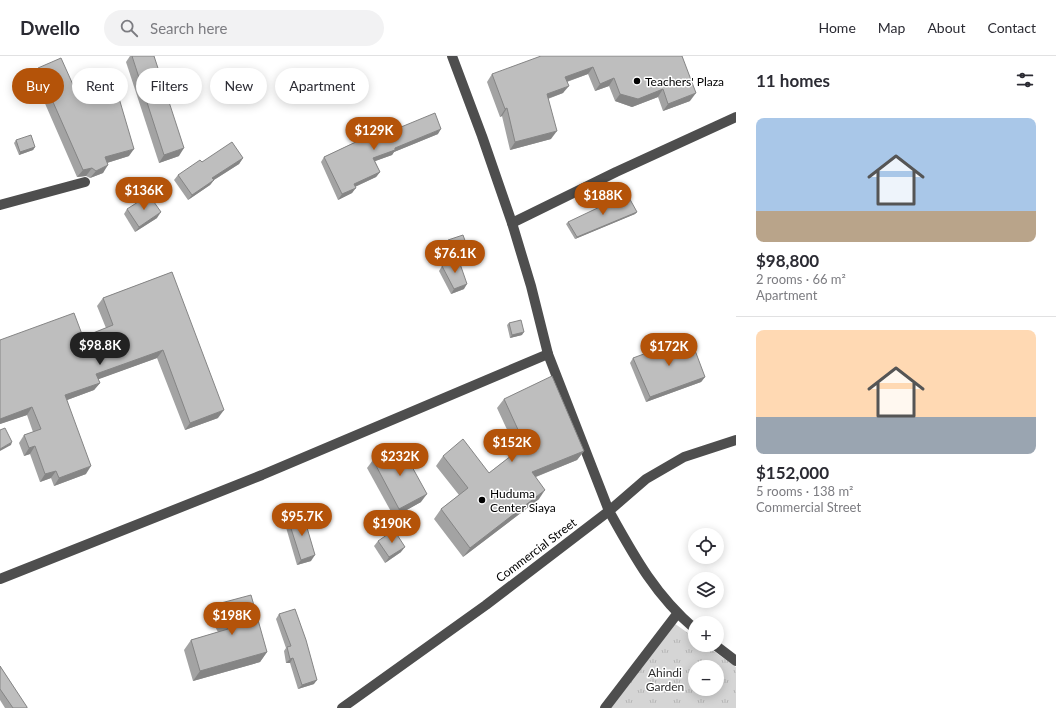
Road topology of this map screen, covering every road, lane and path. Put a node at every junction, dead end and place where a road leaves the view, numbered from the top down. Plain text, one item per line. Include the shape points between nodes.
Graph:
1 (452, 56) edge
2 (736, 116) edge
3 (85, 182) edge
4 (0, 204) edge
5 (512, 223) junction
6 (548, 354) junction
7 (736, 440) edge
8 (609, 511) junction
9 (0, 579) edge
10 (677, 614) junction
11 (688, 623) edge
12 (724, 652) edge
13 (736, 661) edge
14 (342, 708) edge
15 (605, 708) edge

1 - 5 street
2 - 5 street
3 - 4 street
5 - 6 street
6 - 8 street
6 - 9 street via 262,475
7 - 8 street, Commercial Street via 684,457 646,479
8 - 10 street via 654,587
8 - 14 street, Commercial Street via 486,605
10 - 11 street
10 - 15 street
12 - 13 street

